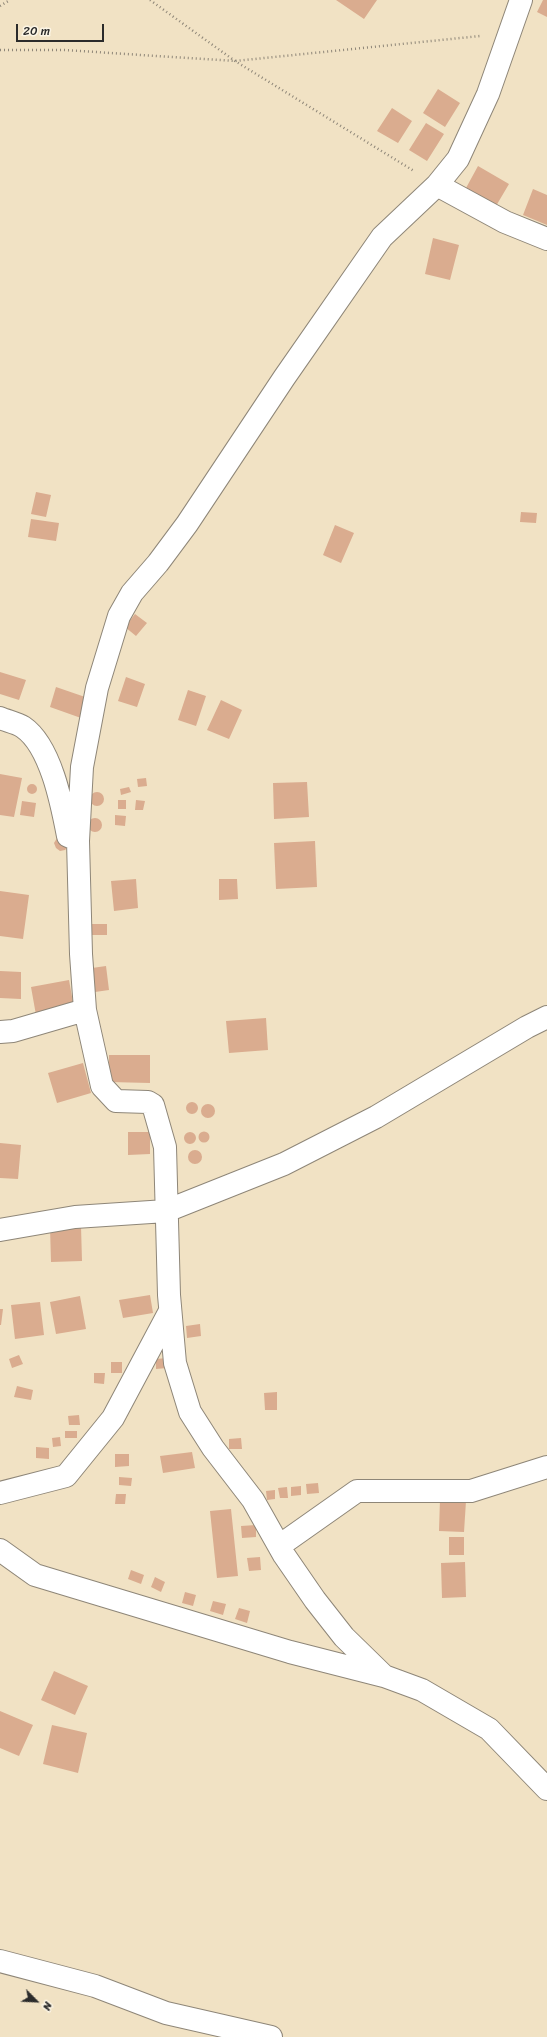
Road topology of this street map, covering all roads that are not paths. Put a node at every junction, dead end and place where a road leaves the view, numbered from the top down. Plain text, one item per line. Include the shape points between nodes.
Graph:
1 (521, 0) edge
2 (437, 185) junction
3 (547, 239) edge
4 (0, 718) edge
5 (78, 840) junction
6 (85, 1010) junction
7 (547, 1017) edge
8 (0, 1032) edge
9 (166, 1211) junction
10 (0, 1230) edge
11 (170, 1311) junction
12 (547, 1466) edge
13 (0, 1493) edge
14 (279, 1546) junction
15 (0, 1550) edge
16 (384, 1676) junction
17 (547, 1788) edge
18 (0, 1961) edge
19 (271, 2037) edge

1 - 2 street via 488,94 458,159
2 - 3 street via 505,222
2 - 5 street via 382,237 187,524 125,603 97,688 82,767
4 - 5 street via 23,727 38,742 63,807 68,836
5 - 6 street via 80,954
6 - 8 street via 12,1031
6 - 9 street via 104,1090 116,1101 148,1102 153,1105 165,1147
7 - 9 street via 376,1117 305,1154
9 - 10 street via 75,1217
9 - 11 street
11 - 13 street via 113,1418 66,1476
11 - 14 street via 175,1363 190,1412 213,1448 253,1500
12 - 14 street via 471,1490 357,1491
14 - 16 street via 339,1631
15 - 16 street via 35,1574 290,1652
16 - 17 street via 422,1690 489,1729
18 - 19 street via 94,1986 166,2013

